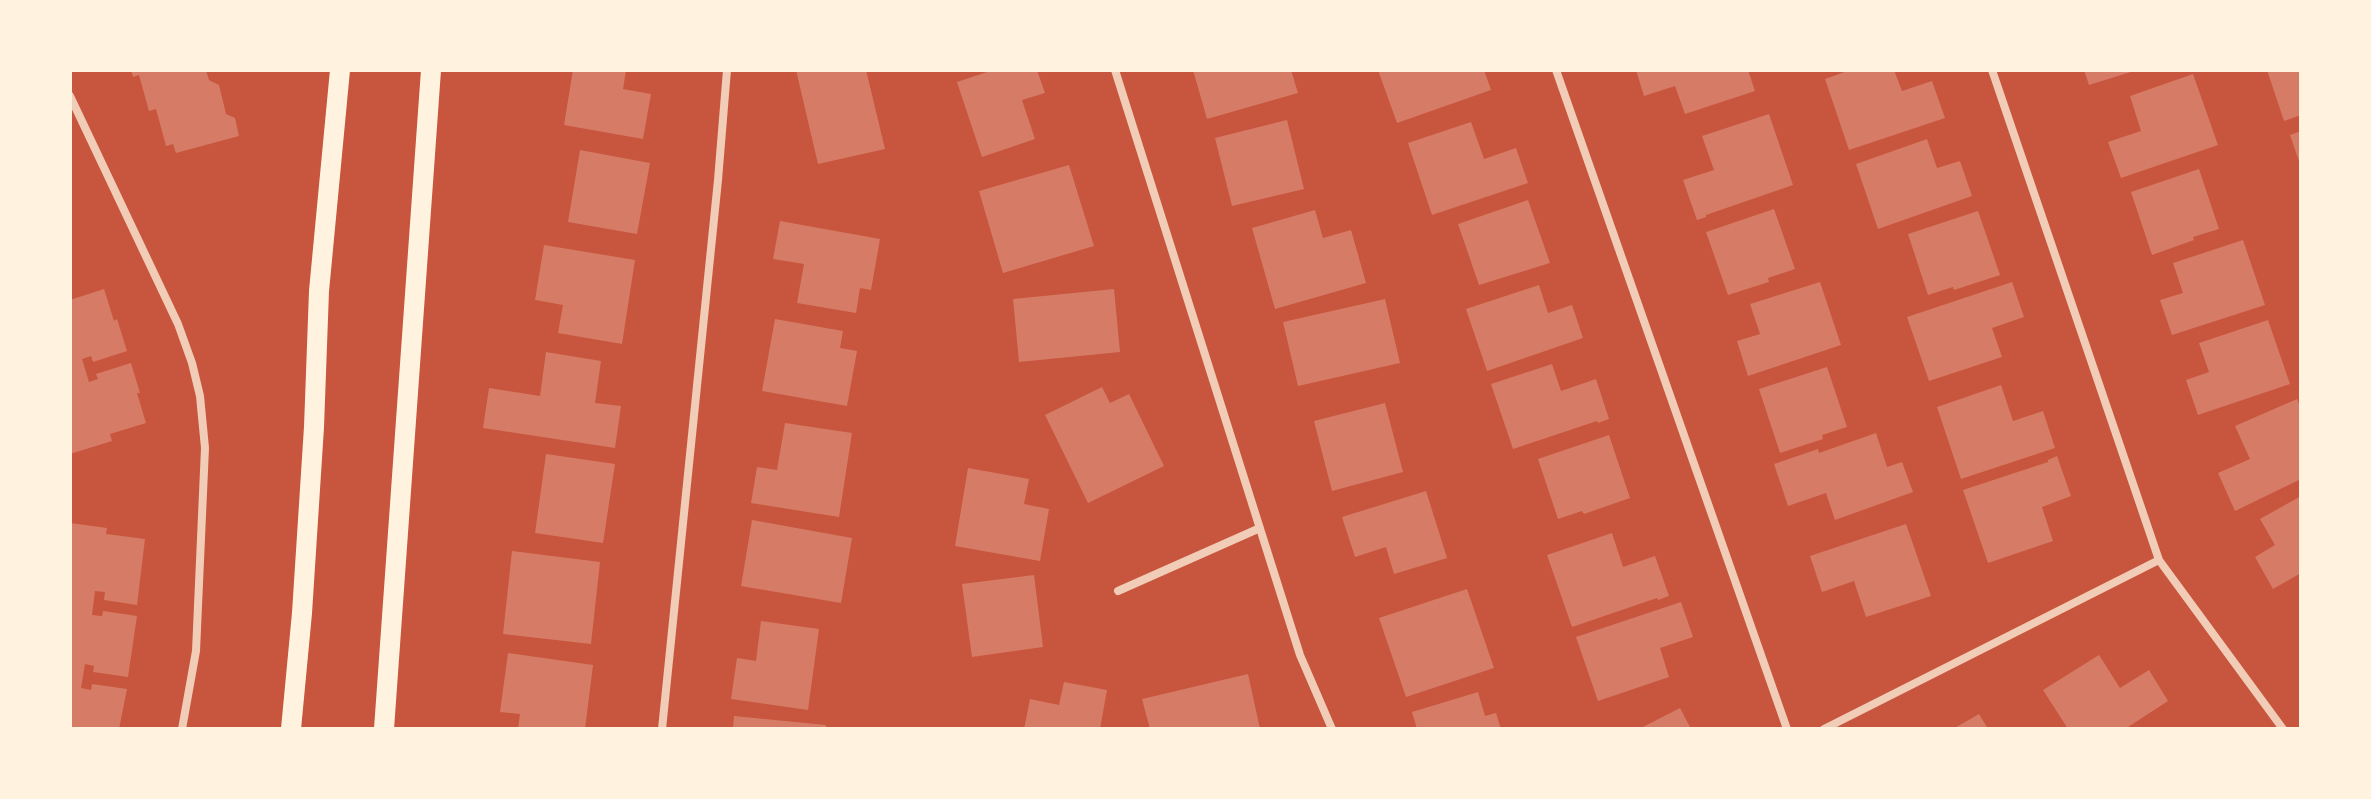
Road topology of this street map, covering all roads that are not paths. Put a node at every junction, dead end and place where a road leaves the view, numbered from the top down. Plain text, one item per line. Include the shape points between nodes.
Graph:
1 (340, 70) edge
2 (431, 70) edge
3 (727, 70) edge
4 (1115, 70) edge
5 (1556, 70) edge
6 (1992, 70) edge
7 (70, 96) edge
8 (1260, 528) junction
9 (2159, 560) junction
10 (1118, 591) dead end
11 (182, 729) edge
12 (291, 729) edge
13 (384, 729) edge
14 (662, 729) edge
15 (1332, 729) edge
16 (1787, 729) edge
17 (1824, 729) edge
18 (2283, 729) edge

1 - 12 main road via 319,291
2 - 13 main road
3 - 14 street
4 - 8 street
5 - 16 street
6 - 9 street
7 - 11 street via 173,311 200,396 205,448 196,651
8 - 10 street
8 - 15 street via 1300,655
9 - 17 street
9 - 18 street

